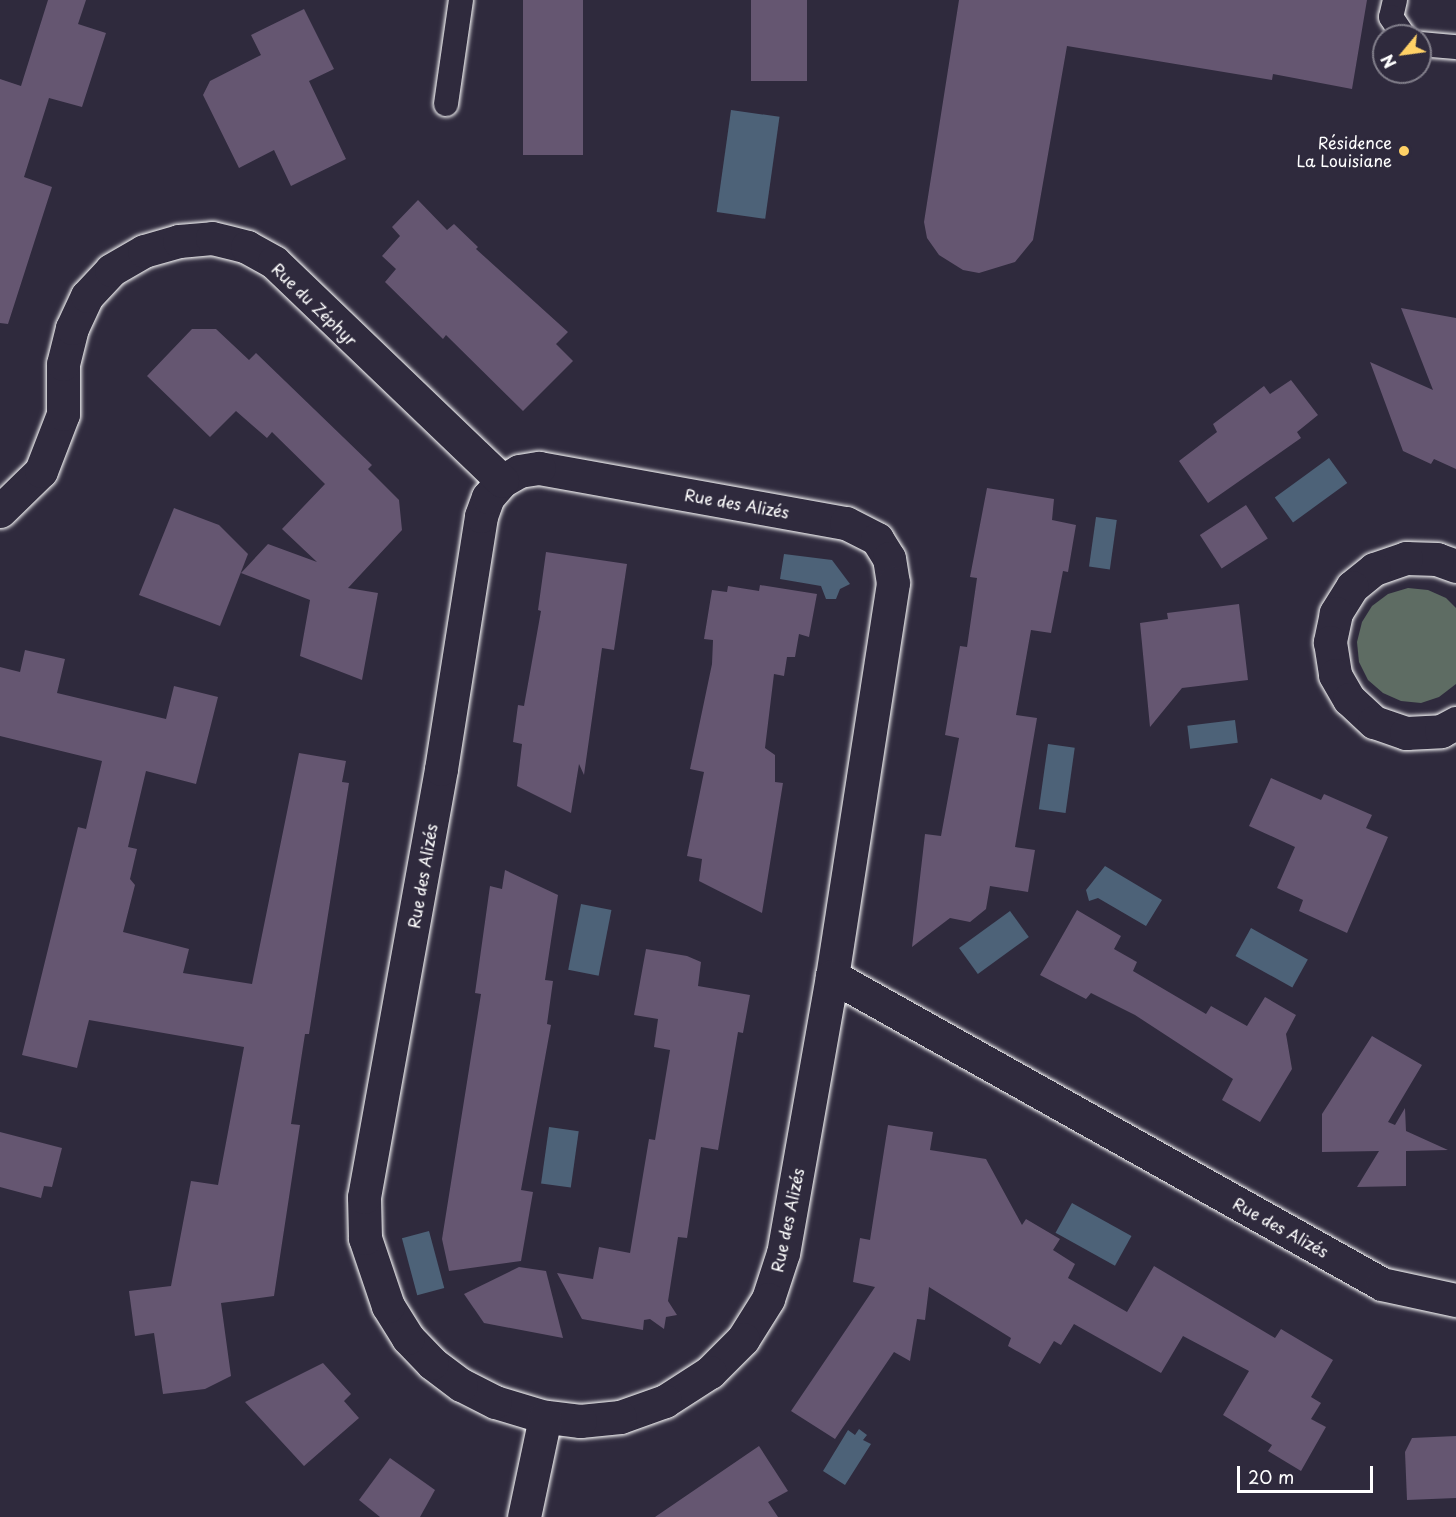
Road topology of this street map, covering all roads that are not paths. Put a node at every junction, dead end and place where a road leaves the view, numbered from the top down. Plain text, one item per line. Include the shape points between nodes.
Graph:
1 (460, 0) edge
2 (1395, 0) edge
3 (1396, 24) edge
4 (1432, 45) edge
5 (1456, 47) edge
6 (446, 105) dead end
7 (501, 481) junction
8 (0, 511) edge
9 (1456, 566) edge
10 (1456, 723) edge
11 (832, 976) junction
12 (1456, 1300) edge
13 (545, 1418) junction
14 (524, 1517) edge

1 - 6 lane
2 - 3 lane via 1391,17
4 - 5 lane
7 - 8 street, Rue du Zéphyr via 274,262 247,247 212,238 178,241 144,251 111,270 87,296 72,328 63,364 63,414 41,471
7 - 11 street, Rue des Alizés via 519,471 539,468 846,523 876,539 889,558 893,583
7 - 13 street, Rue des Alizés via 481,516 441,769 364,1197 365,1238 388,1306 408,1338 432,1363 461,1385 495,1402
9 - 10 street via 1437,559 1406,558 1374,569 1352,587 1336,613 1330,642 1348,699 1374,722 1406,733 1441,731
11 - 12 street, Rue des Alizés via 1382,1284
11 - 13 street, Rue des Alizés via 783,1253 768,1299 743,1339 710,1372 665,1401 620,1417 580,1421
13 - 14 street

